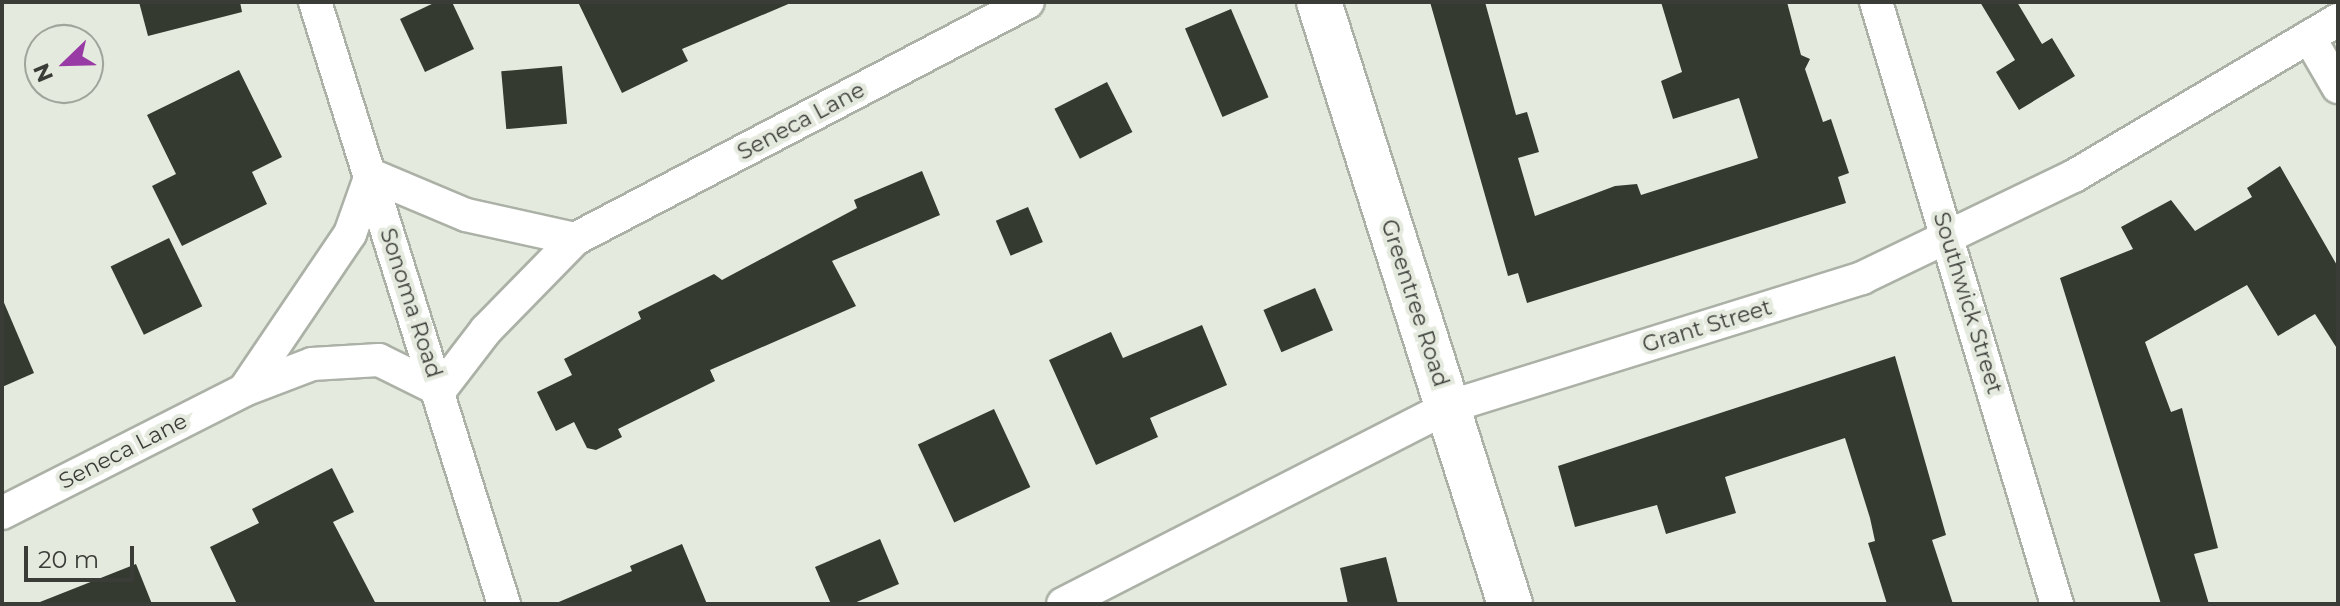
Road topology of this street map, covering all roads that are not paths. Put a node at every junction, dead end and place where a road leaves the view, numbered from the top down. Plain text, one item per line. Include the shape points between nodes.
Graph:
1 (315, 2) edge
2 (1028, 2) edge
3 (1319, 2) edge
4 (1876, 2) edge
5 (2338, 20) edge
6 (2309, 37) junction
7 (2338, 87) edge
8 (371, 175) junction
9 (1948, 237) junction
10 (575, 239) junction
11 (244, 390) junction
12 (440, 390) junction
13 (1448, 407) junction
14 (2, 513) edge
15 (504, 604) edge
16 (1063, 604) edge
17 (1510, 604) edge
18 (2057, 604) edge

1 - 8 street, Sonoma Road
2 - 10 street, Seneca Lane
3 - 13 street, Greentree Road
4 - 9 street, Southwick Street
5 - 6 street, Grant Street
6 - 7 street
6 - 9 street, Grant Street via 2074,176
8 - 10 street via 466,215
8 - 11 street, Seneca Lane via 350,234
8 - 12 street, Sonoma Road
9 - 13 street, Grant Street via 1862,278
9 - 18 street, Southwick Street
10 - 12 street, Seneca Lane via 506,308
11 - 12 street, Seneca Lane via 312,364 379,360
11 - 14 street, Seneca Lane
12 - 15 street, Sonoma Road
13 - 16 street, Grant Street
13 - 17 street, Greentree Road

